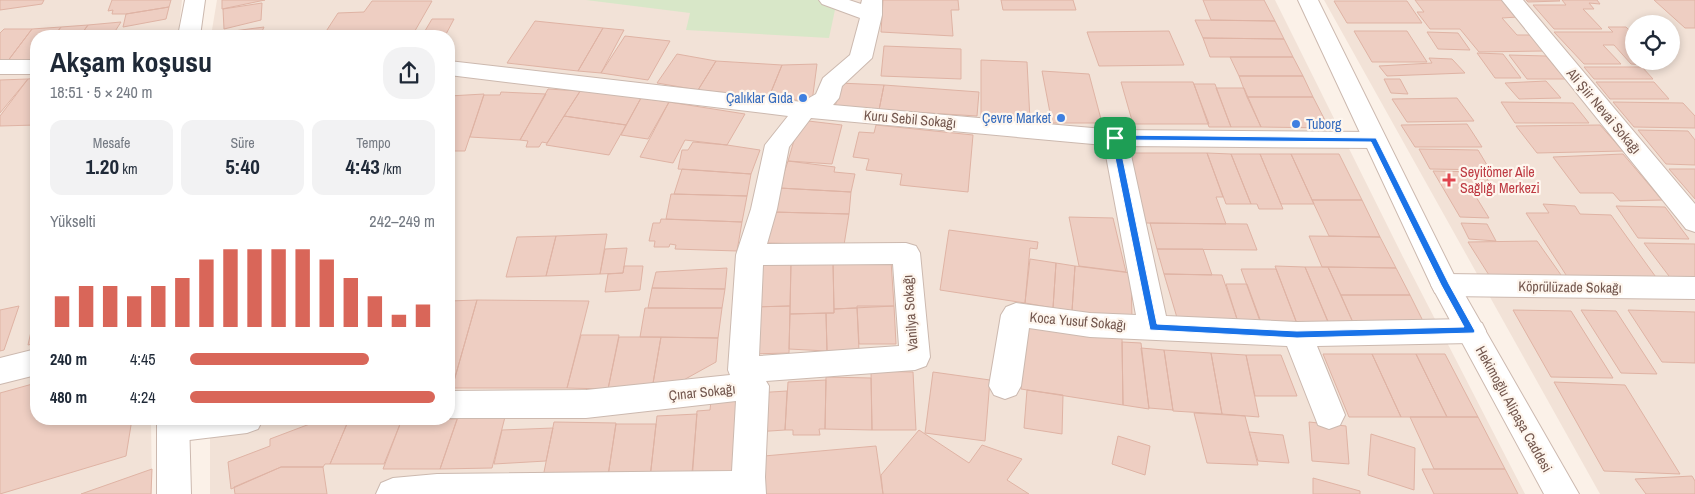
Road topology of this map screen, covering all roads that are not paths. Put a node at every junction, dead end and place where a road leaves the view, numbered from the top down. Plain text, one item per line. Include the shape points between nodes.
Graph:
1 (195, 0) edge
2 (828, 0) edge
3 (1308, 0) edge
4 (1512, 0) edge
5 (872, 7) edge
6 (190, 30) edge
7 (0, 67) edge
8 (30, 67) edge
9 (455, 69) edge
10 (805, 110) junction
11 (1115, 138) junction
12 (1374, 140) junction
13 (1695, 222) edge
14 (750, 254) junction
15 (1445, 285) junction
16 (1695, 288) edge
17 (1153, 327) junction
18 (1471, 331) junction
19 (1297, 334) junction
20 (30, 363) edge
21 (0, 370) edge
22 (748, 378) junction
23 (1005, 386) dead end
24 (455, 404) edge
25 (1330, 415) dead end
26 (173, 425) edge
27 (749, 490) edge
28 (174, 494) edge
29 (393, 494) edge
30 (1562, 494) edge

1 - 6 street
2 - 5 street
3 - 12 street, Hekimoğlu Alipaşa Caddesi
4 - 13 street, Ali Şiir Nevai Sokağı
5 - 10 street via 861,58 831,83 827,98
7 - 8 street
9 - 10 street, Kuru Sebil Sokağı
10 - 11 street, Kuru Sebil Sokağı
10 - 14 street, Çınar Sokağı via 777,145 764,209
11 - 12 street, Kuru Sebil Sokağı
11 - 17 street
12 - 15 street, Hekimoğlu Alipaşa Caddesi
14 - 22 street, Çınar Sokağı
14 - 22 street, Vanilya Sokağı via 906,253 915,358
15 - 16 street, Köprülüzade Sokağı
15 - 18 street, Hekimoğlu Alipaşa Caddesi
17 - 19 street, Koca Yusuf Sokağı
17 - 23 street, Koca Yusuf Sokağı via 1090,325 1016,315
18 - 19 street, Koca Yusuf Sokağı
18 - 30 street, Hekimoğlu Alipaşa Caddesi
19 - 25 street
20 - 21 street
22 - 24 street, Çınar Sokağı via 586,404
22 - 27 street
26 - 28 street
27 - 29 street via 437,490

